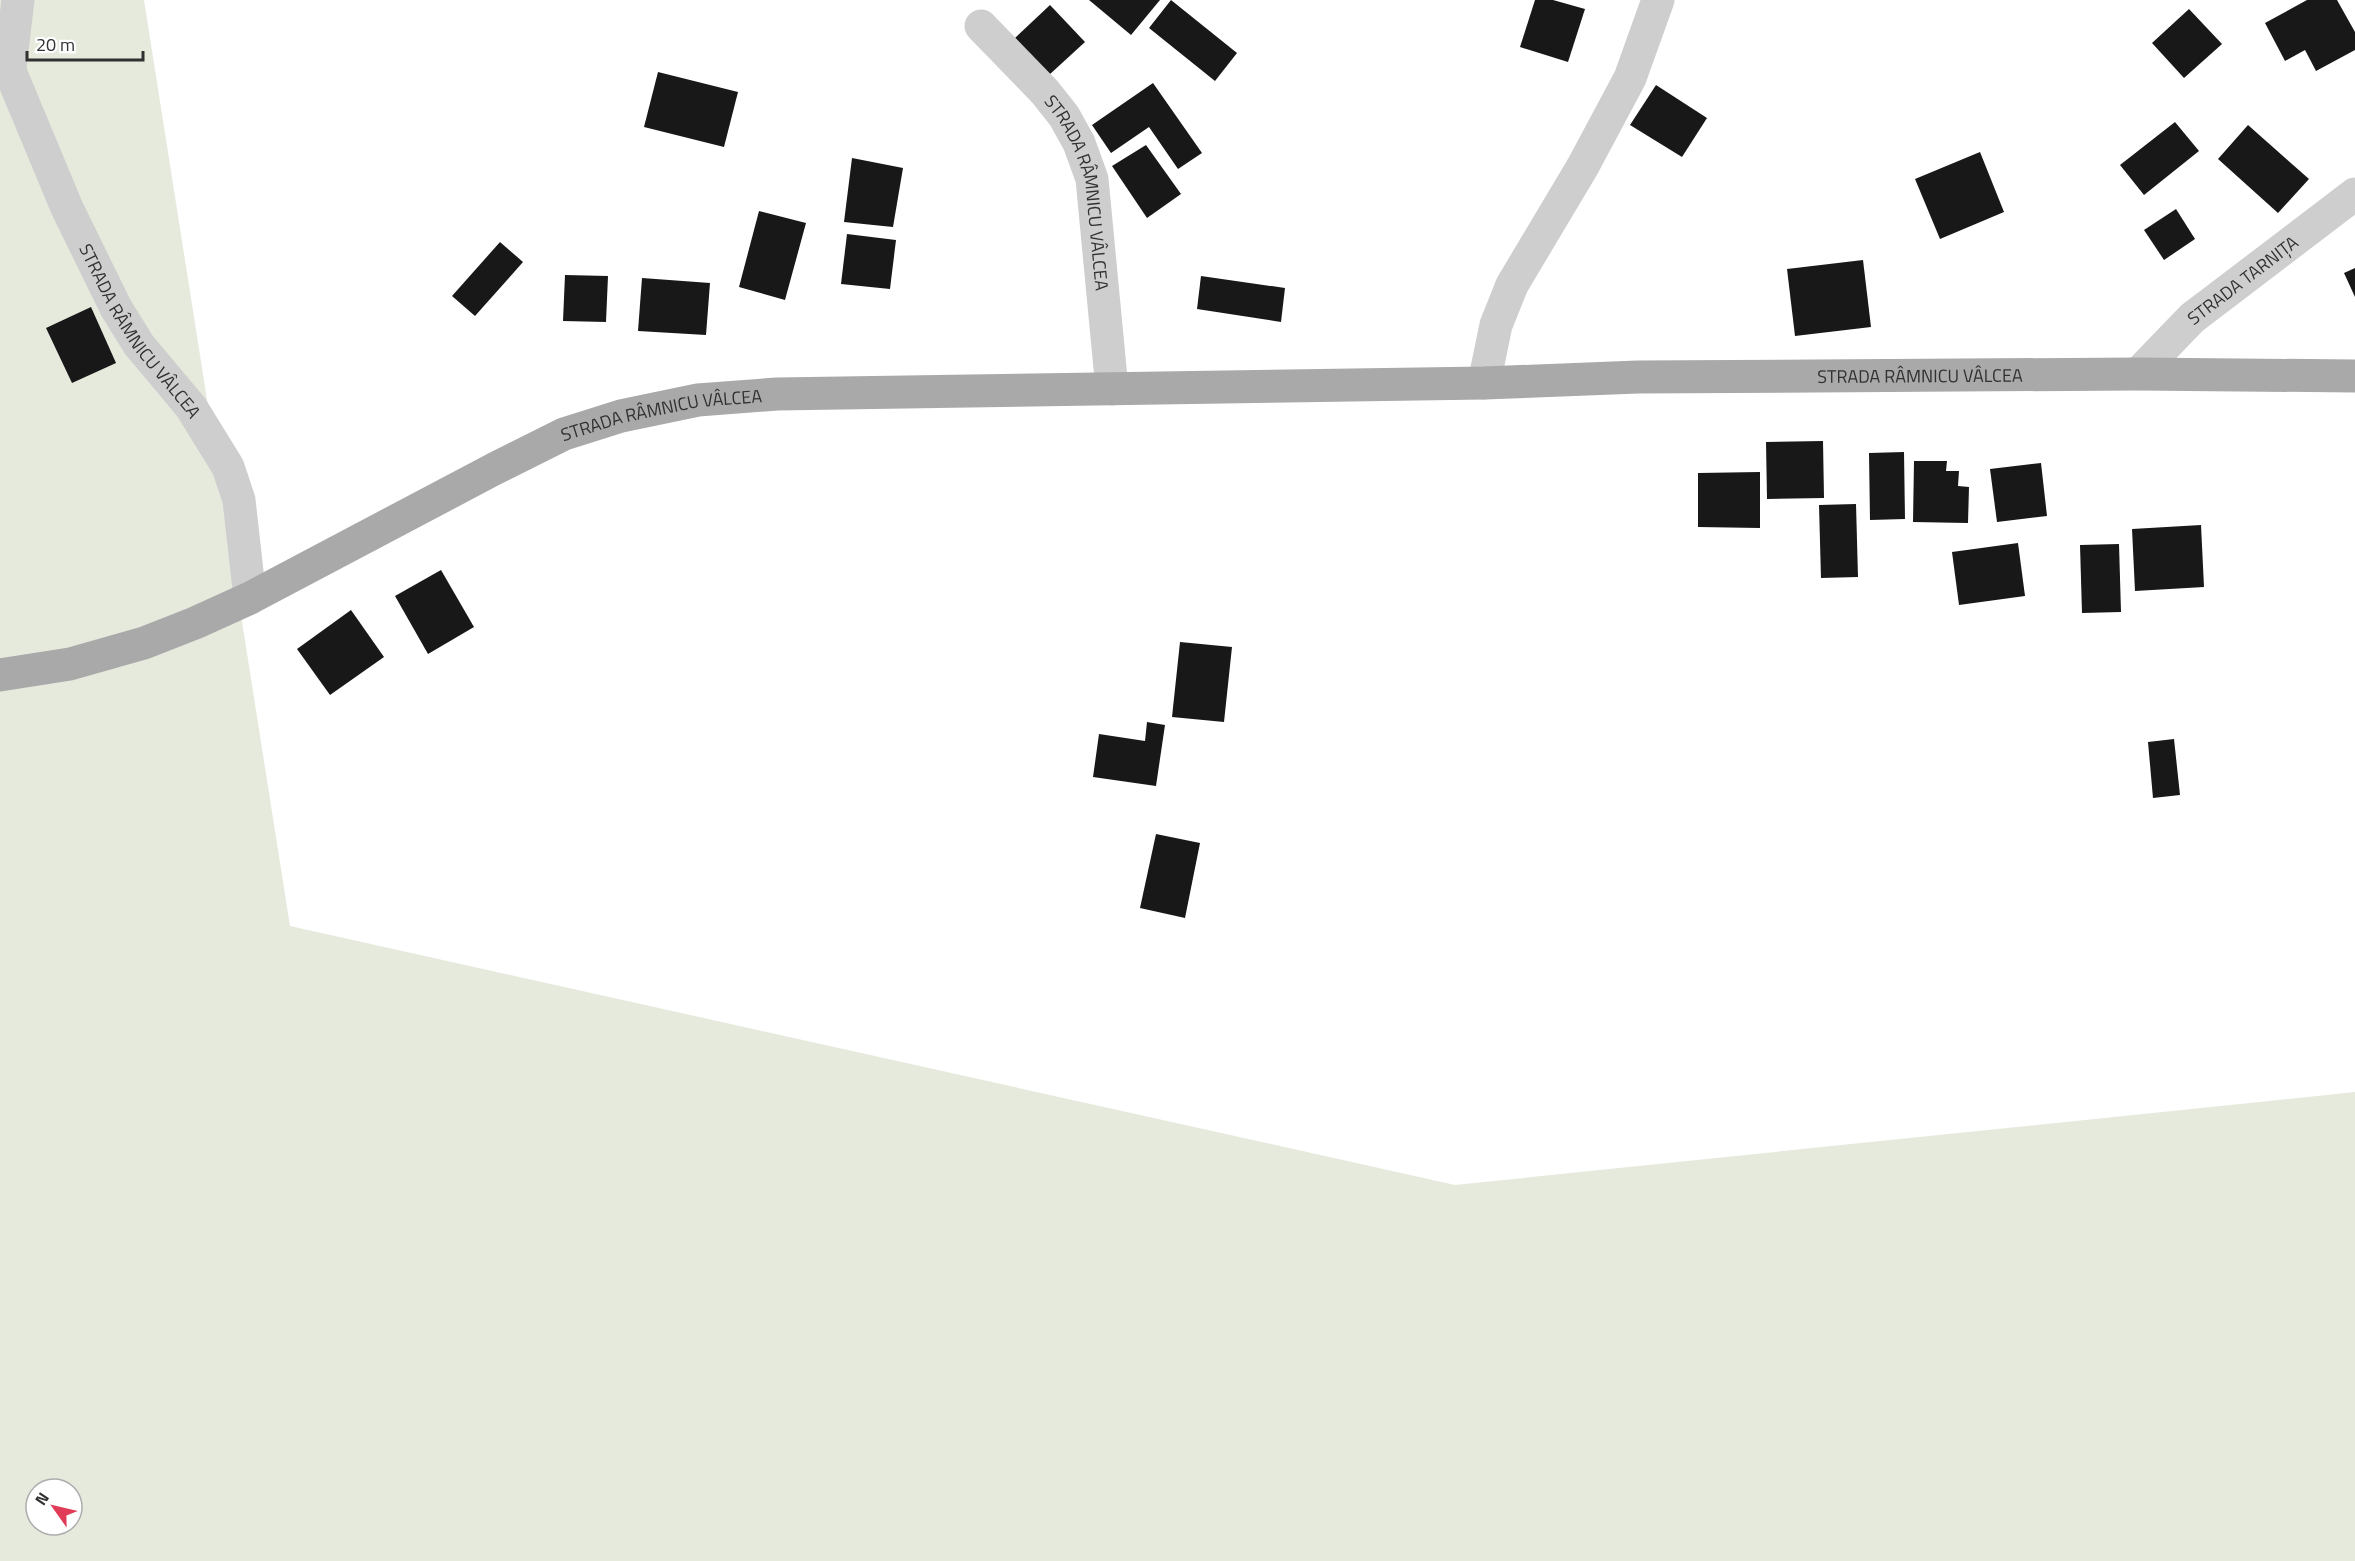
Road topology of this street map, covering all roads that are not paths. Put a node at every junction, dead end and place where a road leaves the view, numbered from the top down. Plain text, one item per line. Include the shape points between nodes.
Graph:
1 (18, 0) edge
2 (1658, 0) edge
3 (981, 26) dead end
4 (5, 57) edge
5 (2355, 194) edge
6 (2138, 374) junction
7 (2355, 376) edge
8 (1485, 383) junction
9 (1112, 389) junction
10 (250, 598) junction
11 (0, 675) edge

1 - 4 street, STRADA RÂMNICU VÂLCEA
2 - 8 street via 1630,78 1512,285 1496,325
3 - 9 street, STRADA RÂMNICU VÂLCEA via 1064,116 1092,179
4 - 10 street, STRADA RÂMNICU VÂLCEA via 67,208 116,308 139,345 191,407 228,467 239,500
5 - 6 street, STRADA TARNIȚA via 2192,318
6 - 7 main road, STRADA RÂMNICU VÂLCEA
6 - 8 main road, STRADA RÂMNICU VÂLCEA via 1638,377
8 - 9 main road, STRADA RÂMNICU VÂLCEA
9 - 10 main road, STRADA RÂMNICU VÂLCEA via 777,394 698,400 621,416 564,434
10 - 11 main road, STRADA RÂMNICU VÂLCEA via 144,643 70,664

